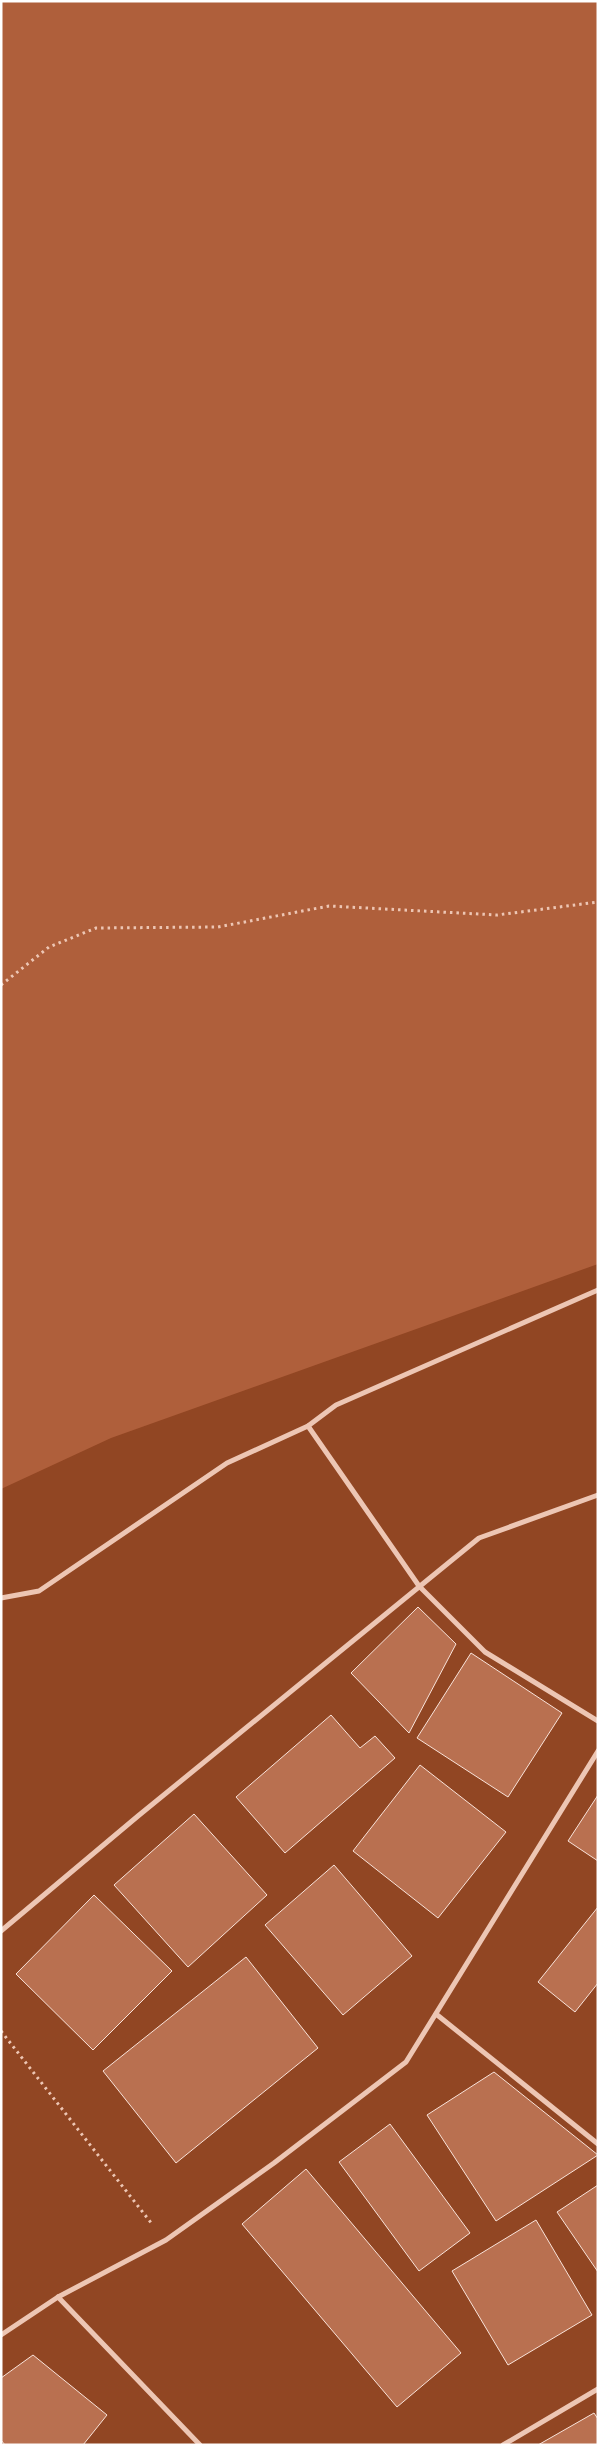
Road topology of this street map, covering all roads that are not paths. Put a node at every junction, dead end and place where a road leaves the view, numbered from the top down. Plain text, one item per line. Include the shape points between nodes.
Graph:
1 (598, 1290) edge
2 (308, 1426) junction
3 (598, 1495) edge
4 (419, 1586) junction
5 (1, 1598) edge
6 (598, 1721) edge
7 (598, 1751) edge
8 (1, 1931) edge
9 (436, 2014) junction
10 (598, 2144) edge
11 (58, 2297) junction
12 (1, 2335) edge
13 (598, 2389) edge
14 (200, 2445) edge
15 (503, 2445) edge

1 - 2 street via 336,1405
2 - 4 street
2 - 5 street via 227,1463 39,1591
3 - 4 street via 479,1538
4 - 6 street via 485,1652
4 - 8 street
7 - 9 street
9 - 10 street
9 - 11 street via 406,2062 274,2163 166,2240
11 - 12 street
11 - 14 street
13 - 15 street

